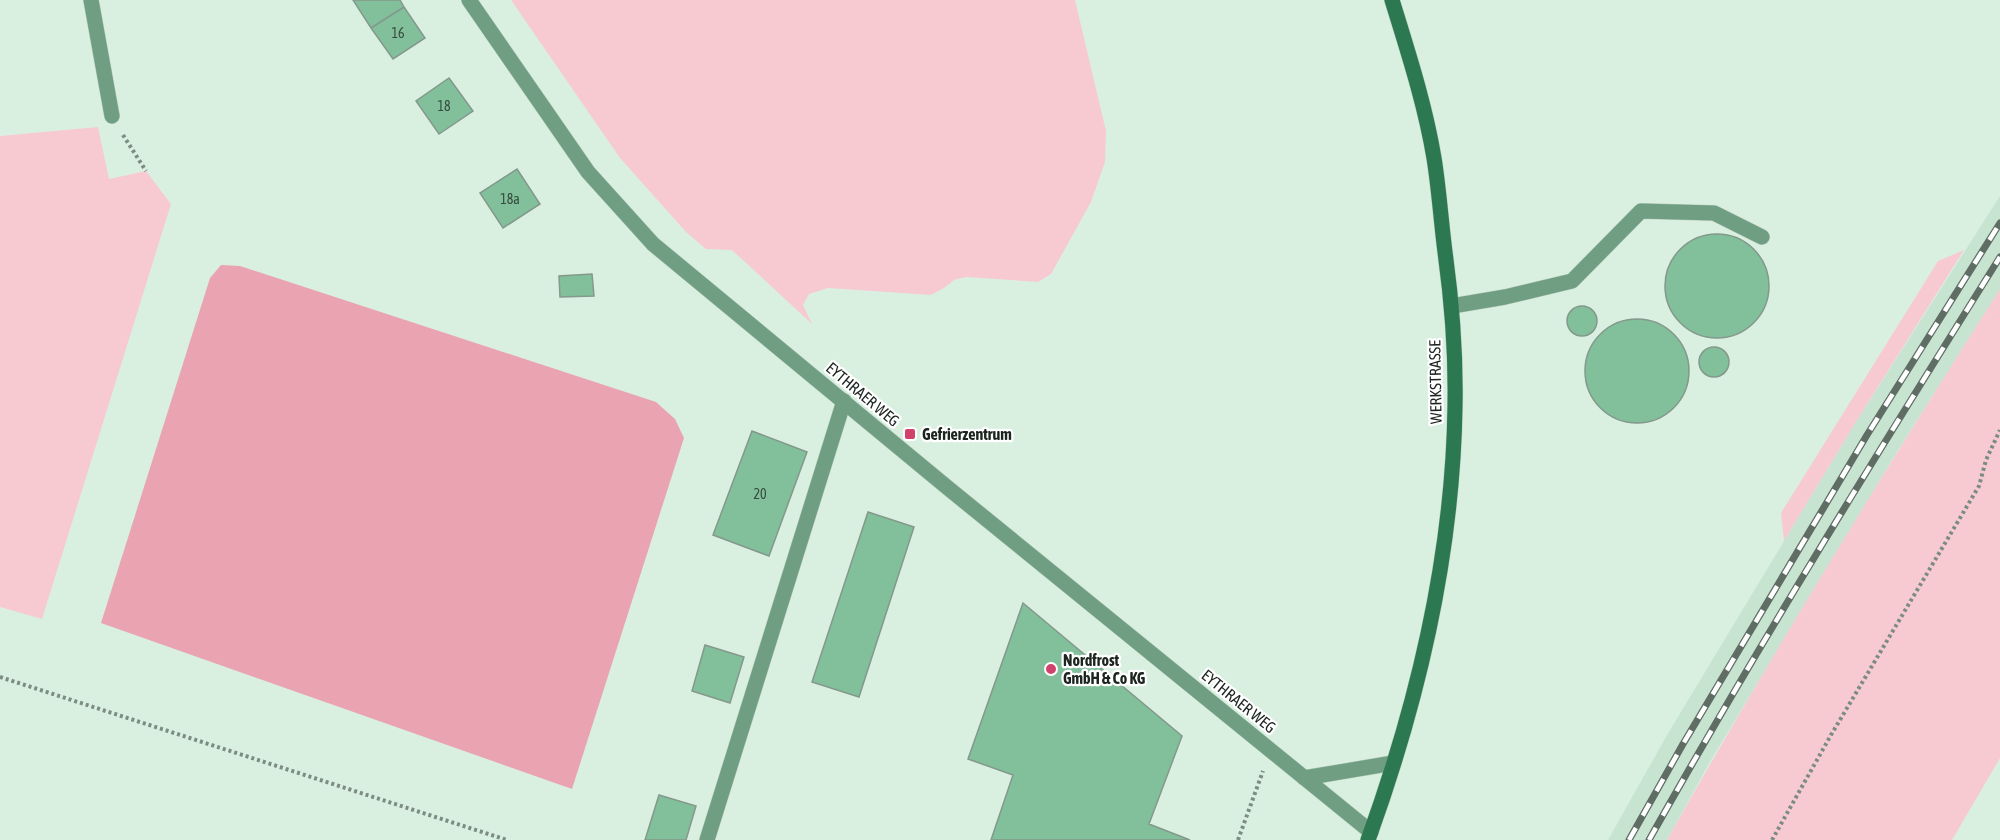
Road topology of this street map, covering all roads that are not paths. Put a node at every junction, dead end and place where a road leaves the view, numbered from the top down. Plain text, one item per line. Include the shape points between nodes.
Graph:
1 (91, 0) edge
2 (469, 0) edge
3 (1392, 0) edge
4 (112, 116) road end
5 (1762, 237) dead end
6 (1452, 306) junction
7 (843, 401) junction
8 (1393, 763) junction
9 (1304, 778) junction
10 (1370, 836) edge
11 (707, 840) edge

1 - 4 street
2 - 7 street, EYTHRAER WEG via 588,172 653,244
3 - 6 main road, WERKSTRASSE via 1413,68 1433,157
5 - 6 street via 1714,213 1641,211 1572,281
6 - 8 main road, WERKSTRASSE via 1456,405 1439,579 1411,708
7 - 9 street, EYTHRAER WEG
7 - 11 street
8 - 9 street
8 - 10 main road, WERKSTRASSE
9 - 10 street, EYTHRAER WEG

